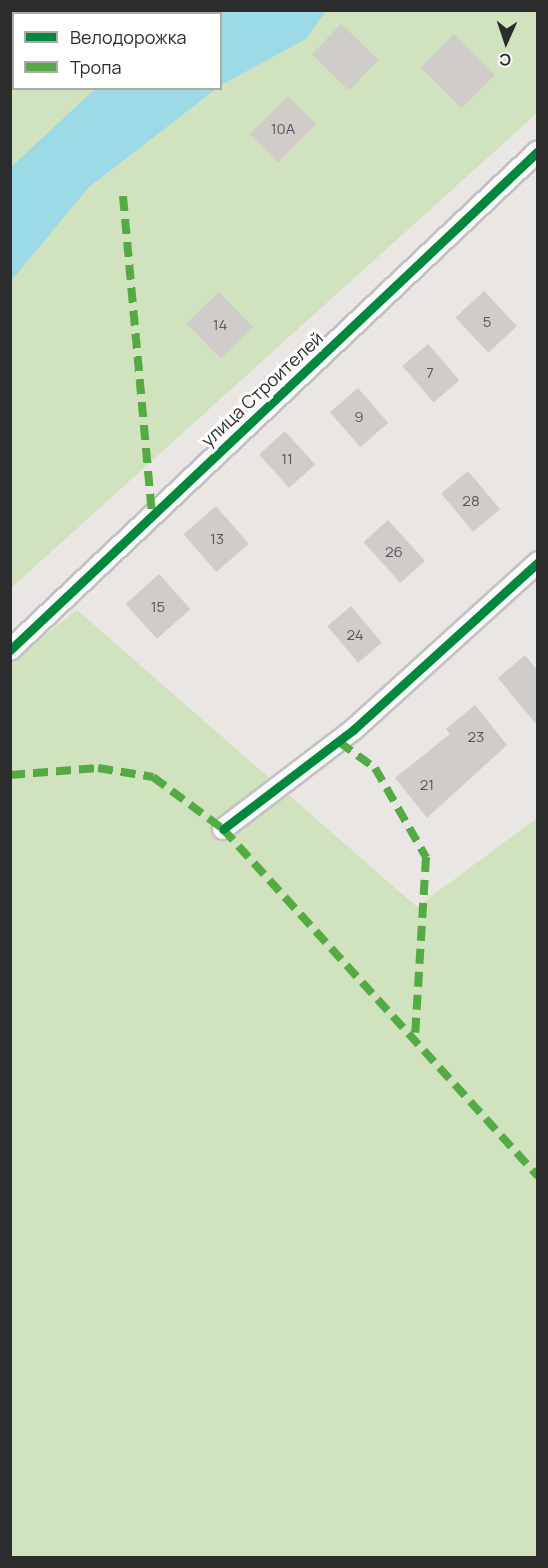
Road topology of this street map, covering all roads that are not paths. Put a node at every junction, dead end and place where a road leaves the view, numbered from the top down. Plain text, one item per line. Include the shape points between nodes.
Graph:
1 (537, 152) edge
2 (537, 562) edge
3 (10, 650) edge
4 (223, 829) dead end

1 - 3 street, улица Строителей
2 - 4 street via 346,736

